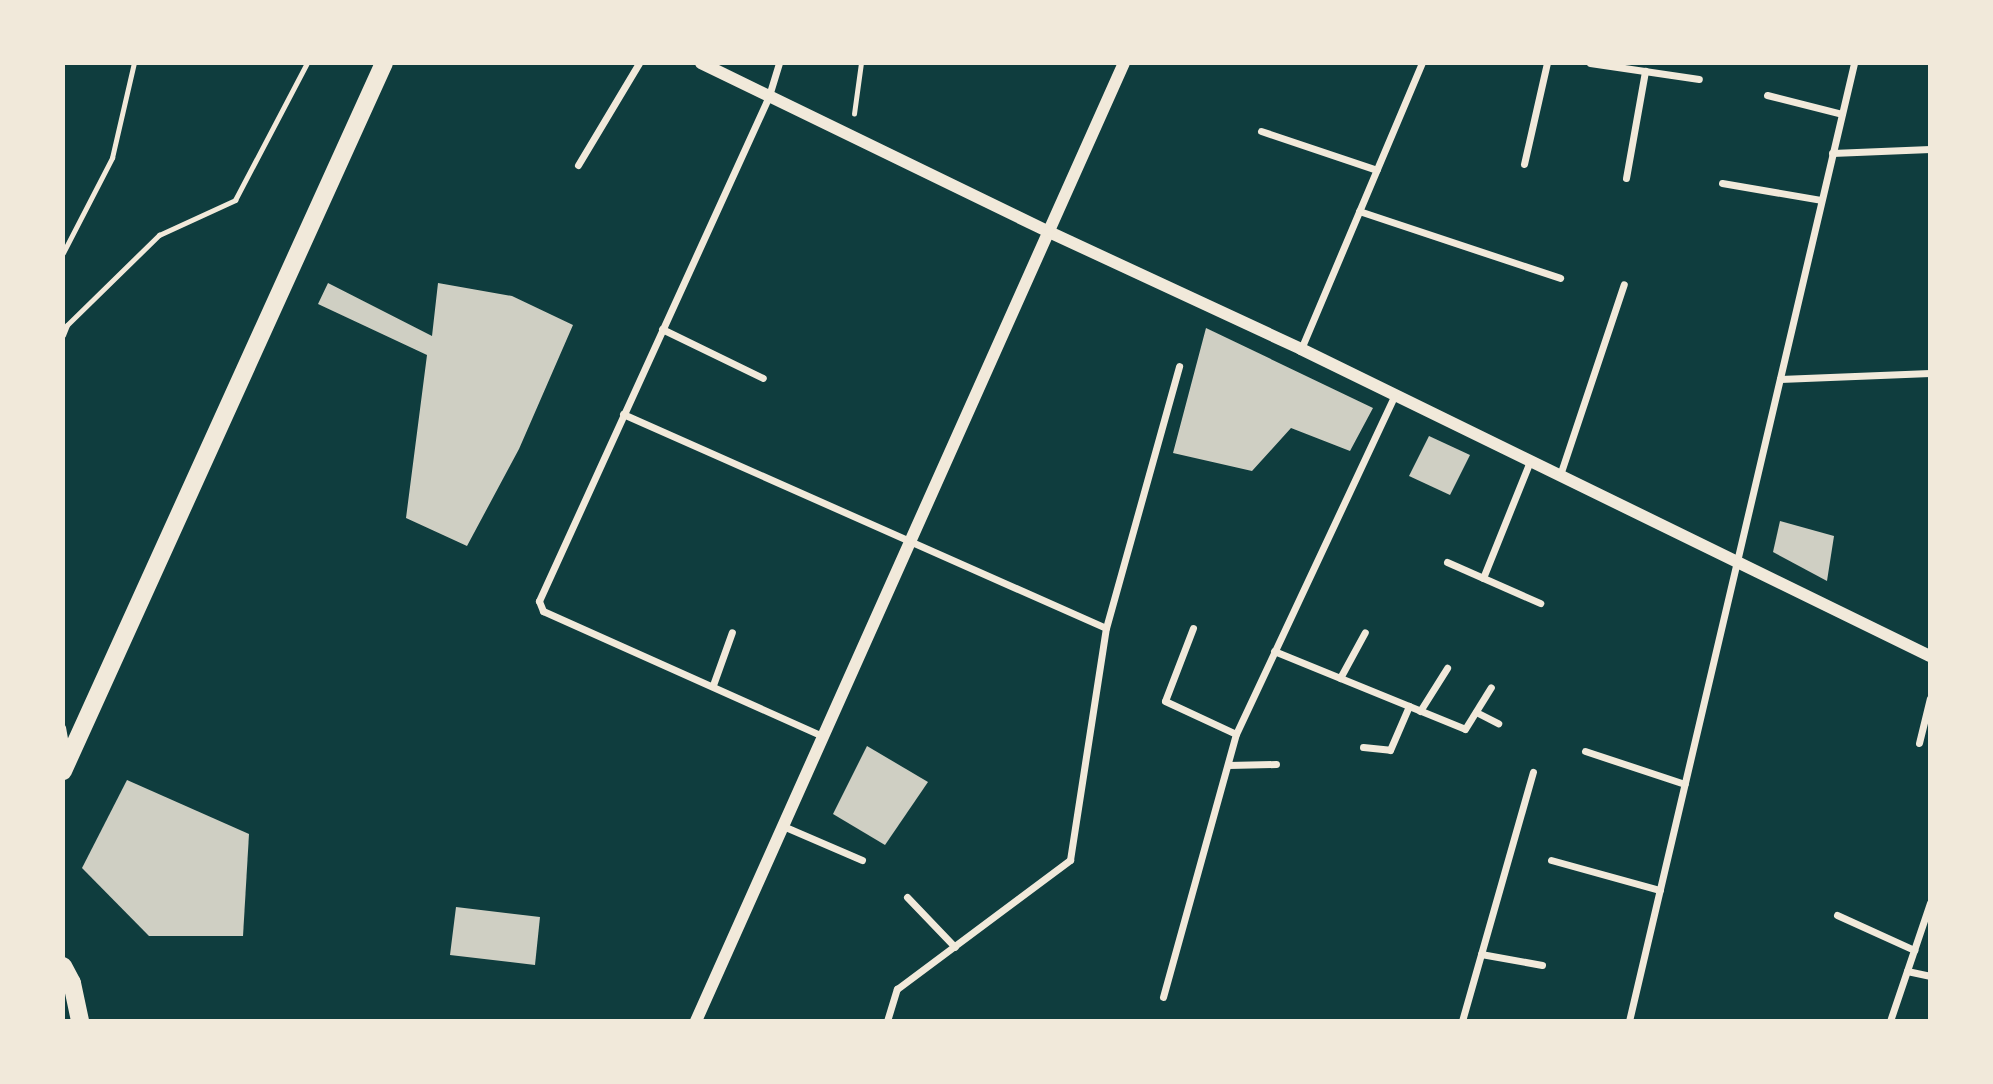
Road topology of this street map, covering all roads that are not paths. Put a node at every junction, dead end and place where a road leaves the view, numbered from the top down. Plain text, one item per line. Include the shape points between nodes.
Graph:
1 (307, 63) edge
2 (384, 63) edge
3 (639, 63) edge
4 (701, 63) edge
5 (779, 63) edge
6 (1124, 63) edge
7 (1422, 63) edge
8 (1547, 63) edge
9 (1590, 63) edge
10 (1854, 63) edge
11 (1646, 71) junction
12 (1699, 79) dead end
13 (1767, 95) dead end
14 (769, 96) junction
15 (1842, 114) junction
16 (1261, 131) dead end
17 (1930, 149) edge
18 (1832, 153) junction
19 (1524, 164) dead end
20 (578, 165) dead end
21 (1377, 170) junction
22 (1626, 178) dead end
23 (1722, 183) dead end
24 (1821, 200) junction
25 (1359, 211) junction
26 (1047, 231) junction
27 (1560, 278) dead end
28 (1624, 284) dead end
29 (662, 330) junction
30 (63, 335) edge
31 (1301, 349) junction
32 (1179, 366) dead end
33 (1930, 373) edge
34 (763, 378) dead end
35 (1780, 379) junction
36 (1395, 395) junction
37 (623, 414) junction
38 (1530, 461) junction
39 (1560, 475) junction
40 (909, 542) junction
41 (1447, 562) dead end
42 (1737, 563) junction
43 (1483, 578) junction
44 (1540, 603) dead end
45 (1107, 628) junction
46 (1193, 628) dead end
47 (732, 632) dead end
48 (1365, 632) dead end
49 (1275, 651) junction
50 (1930, 656) edge
51 (1447, 668) dead end
52 (1340, 678) junction
53 (713, 685) junction
54 (1492, 687) dead end
55 (1930, 698) edge
56 (1409, 706) junction
57 (1420, 711) junction
58 (1476, 712) junction
59 (1498, 723) dead end
60 (63, 727) edge
61 (1236, 734) junction
62 (823, 736) junction
63 (1919, 743) dead end
64 (1363, 747) dead end
65 (1585, 751) dead end
66 (1276, 764) dead end
67 (65, 765) edge
68 (1228, 765) junction
69 (1533, 772) dead end
70 (1685, 784) junction
71 (783, 826) junction
72 (862, 860) dead end
73 (1551, 860) dead end
74 (1660, 890) junction
75 (907, 897) dead end
76 (1930, 903) edge
77 (1837, 915) dead end
78 (955, 947) junction
79 (1914, 950) junction
80 (1481, 954) junction
81 (1542, 965) dead end
82 (63, 966) edge
83 (1907, 971) junction
84 (1930, 976) edge
85 (1163, 997) dead end
86 (80, 1021) edge
87 (696, 1021) edge
88 (887, 1021) edge
89 (1462, 1021) edge
90 (1629, 1021) edge
91 (1890, 1021) edge

1 - 30 lane via 235,200 159,235 67,325
2 - 67 main road
3 - 20 street
4 - 14 street
5 - 14 street
6 - 26 street
7 - 21 street
8 - 19 street
9 - 11 street
10 - 15 street
11 - 12 street
11 - 22 street
13 - 15 street
14 - 26 street
14 - 29 street
15 - 18 street
16 - 21 street
17 - 18 street
18 - 24 street
21 - 25 street
23 - 24 street
24 - 35 street
25 - 27 street
25 - 31 street
26 - 31 street
26 - 40 street
28 - 39 street
29 - 34 street
29 - 37 street
31 - 36 street
32 - 45 street
33 - 35 street
35 - 42 street
36 - 38 street
36 - 49 street
37 - 40 street
37 - 53 street via 540,607
38 - 39 street
38 - 43 street
39 - 42 street
40 - 45 street
40 - 62 street
41 - 43 street
42 - 50 street
42 - 70 street
43 - 44 street
45 - 78 street via 1070,860
46 - 61 street via 1165,701
47 - 53 street
48 - 52 street
49 - 52 street
49 - 61 street
51 - 57 street
52 - 56 street
53 - 62 street
54 - 58 street
55 - 63 street
56 - 57 street
56 - 64 street via 1390,750
57 - 58 street via 1465,729
58 - 59 street
60 - 67 lane
61 - 68 street
62 - 71 street
65 - 70 street
66 - 68 street
68 - 85 street
69 - 80 street
70 - 74 street
71 - 72 street
71 - 87 street
73 - 74 street
74 - 90 street
75 - 78 street
76 - 79 street
77 - 79 street
78 - 88 street via 897,989
79 - 83 street
80 - 81 street
80 - 89 street
82 - 86 main road via 72,983
83 - 84 street
83 - 91 street

